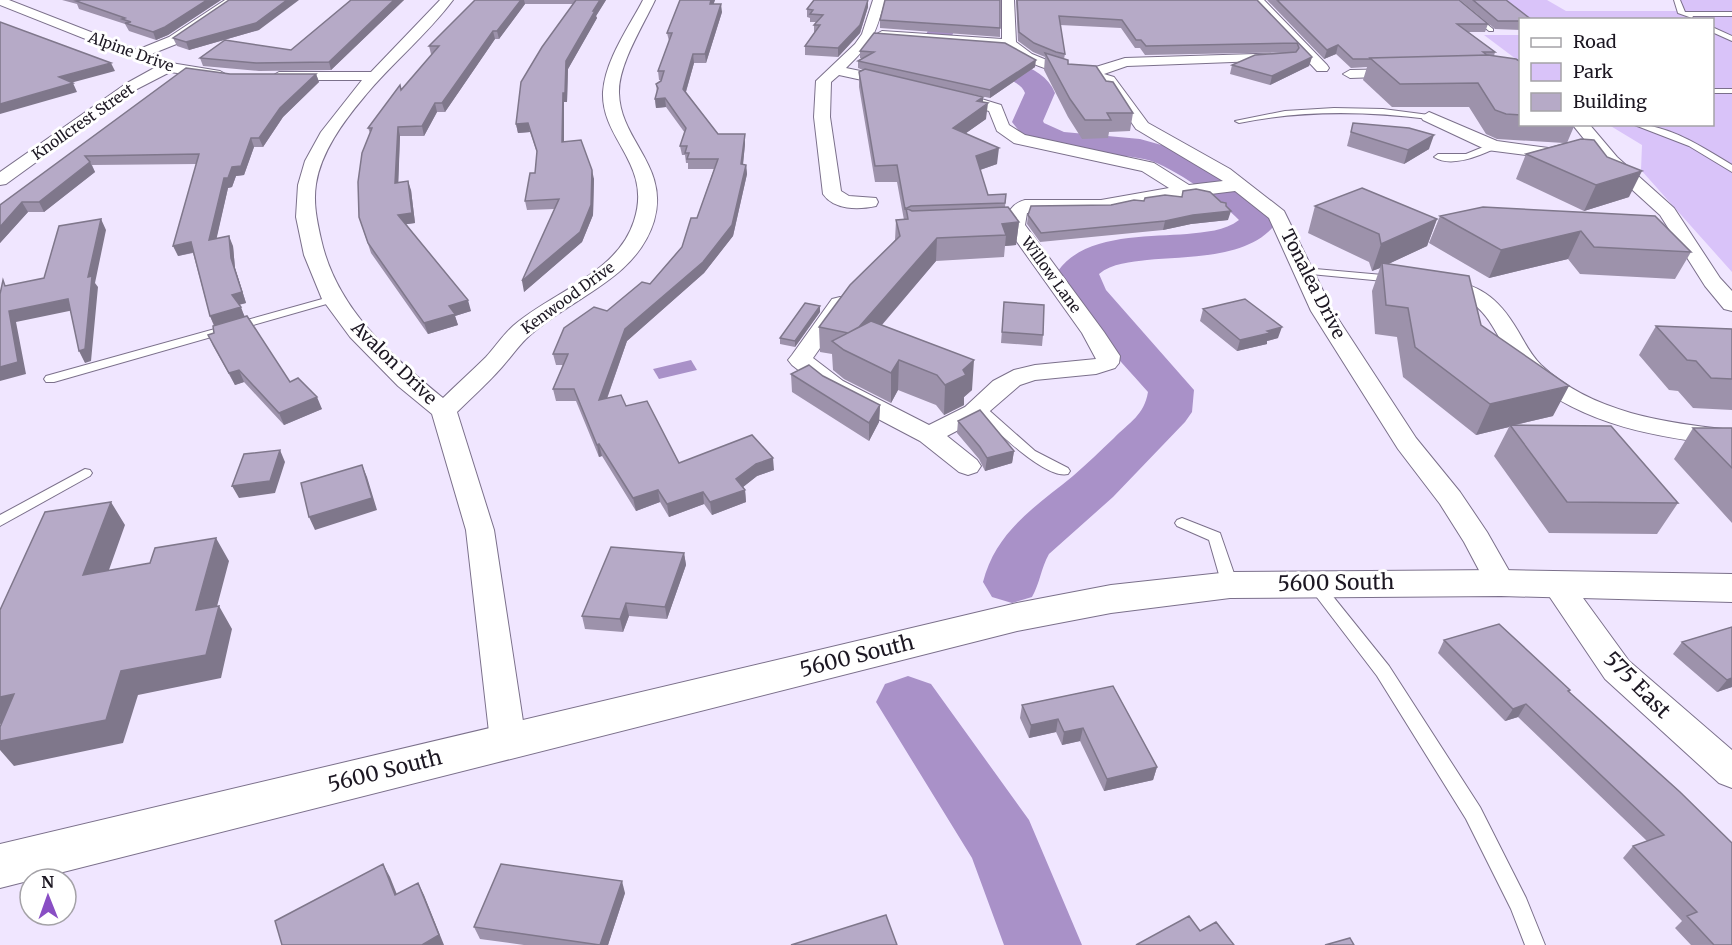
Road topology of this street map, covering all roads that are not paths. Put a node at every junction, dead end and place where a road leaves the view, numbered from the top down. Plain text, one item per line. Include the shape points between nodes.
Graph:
1 (233, 0) edge
2 (447, 0) edge
3 (649, 0) edge
4 (1008, 0) edge
5 (1257, 0) edge
6 (1453, 0) edge
7 (1677, 0) edge
8 (0, 1) edge
9 (874, 2) edge
10 (1684, 14) junction
11 (1732, 14) edge
12 (1691, 18) edge
13 (1491, 30) edge
14 (1714, 30) edge
15 (868, 34) junction
16 (1732, 39) edge
17 (1009, 44) junction
18 (136, 56) junction
19 (1288, 56) edge
20 (168, 67) junction
21 (1322, 68) dead end
22 (836, 70) junction
23 (1417, 73) edge
24 (1090, 74) junction
25 (1350, 74) dead end
26 (376, 75) junction
27 (233, 76) edge
28 (264, 76) edge
29 (906, 84) edge
30 (1714, 91) edge
31 (1732, 91) edge
32 (939, 92) edge
33 (1429, 117) joint
34 (1239, 121) dead end
35 (1582, 126) edge
36 (1642, 126) edge
37 (1493, 146) junction
38 (1438, 157) dead end
39 (1611, 161) junction
40 (1732, 169) edge
41 (4, 174) edge
42 (1233, 185) junction
43 (1195, 190) junction
44 (869, 202) dead end
45 (1304, 271) junction
46 (1399, 279) joint
47 (848, 293) edge
48 (333, 299) junction
49 (1732, 304) edge
50 (50, 379) dead end
51 (979, 408) junction
52 (444, 411) junction
53 (930, 435) junction
54 (1732, 438) edge
55 (968, 466) dead end
56 (1063, 471) dead end
57 (86, 473) dead end
58 (0, 521) edge
59 (1182, 523) dead end
60 (1314, 583) junction
61 (1501, 583) junction
62 (1556, 584) junction
63 (1230, 585) junction
64 (1732, 588) edge
65 (508, 741) junction
66 (1732, 772) edge
67 (0, 866) edge
68 (1535, 945) edge

1 - 18 street, Knollcrest Street via 174,40
2 - 26 street, Avalon Drive
3 - 52 street, Kenwood Drive via 611,90 612,107 645,174 645,220 637,238 600,277 520,332
4 - 17 street
5 - 21 street
6 - 13 lane
7 - 10 lane
8 - 18 street, Alpine Drive
9 - 15 street
10 - 11 lane
10 - 12 lane
14 - 16 lane
15 - 17 street, Tonalea Drive
15 - 22 street
17 - 24 street, Tonalea Drive via 1038,62
18 - 20 street, Alpine Drive
19 - 24 street via 1125,62
20 - 27 street, Alpine Drive
20 - 41 street, Knollcrest Street via 132,86
22 - 29 street
22 - 44 street via 824,81 822,117 832,194 845,202
23 - 25 street
24 - 42 street, Tonalea Drive via 1114,84 1142,126 1202,158
26 - 28 street
26 - 48 street, Avalon Drive via 327,136 307,185 306,217 314,255
30 - 31 lane
32 - 43 street via 995,108 1003,128 1020,139 1148,167
33 - 34 lane via 1381,111 1310,112
33 - 37 street
35 - 39 street
36 - 40 lane via 1692,144
37 - 38 lane via 1462,158
37 - 39 street
39 - 49 street via 1667,212 1712,282
42 - 43 street
42 - 45 street, Tonalea Drive via 1277,215
43 - 51 street, Willow Lane via 1101,206 1025,206 1018,211 1010,225 1094,332 1108,356 1107,363 1044,371 1011,380
45 - 46 lane
45 - 61 street, Tonalea Drive via 1322,311 1378,400 1460,514
46 - 54 street via 1457,286 1479,296 1501,318 1527,365 1596,410 1634,423
47 - 53 street via 800,360 834,386
48 - 50 lane
48 - 52 street, Avalon Drive via 358,332
51 - 53 street, Willow Lane
51 - 56 lane via 1030,454
52 - 65 street, Avalon Drive via 480,530
53 - 55 street
57 - 58 lane
59 - 63 lane via 1215,537
60 - 61 street, 5600 South
60 - 63 street, 5600 South
60 - 68 lane via 1383,671 1473,813
61 - 62 street, 5600 South
62 - 64 street, 5600 South
62 - 66 street, 575 East via 1617,670
63 - 65 street, 5600 South via 1111,599 1017,616
65 - 67 street, 5600 South

